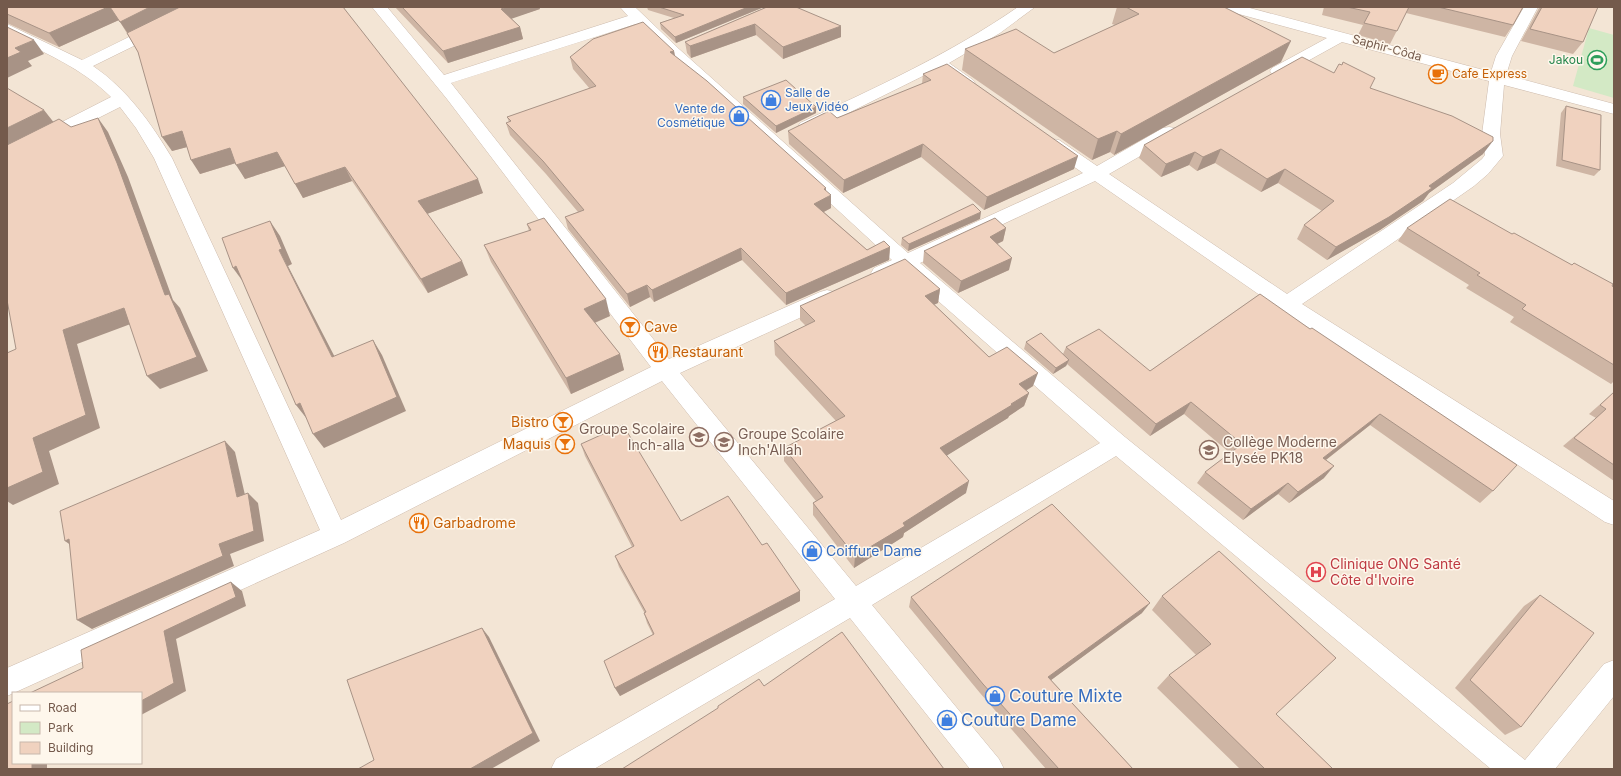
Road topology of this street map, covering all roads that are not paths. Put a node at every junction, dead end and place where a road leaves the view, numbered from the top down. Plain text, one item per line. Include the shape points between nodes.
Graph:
1 (202, 7) edge
2 (379, 7) edge
3 (1028, 7) edge
4 (1229, 7) edge
5 (1286, 7) edge
6 (1531, 7) edge
7 (633, 12) edge
8 (1275, 19) junction
9 (7, 28) edge
10 (1341, 36) junction
11 (938, 63) junction
12 (80, 66) junction
13 (1266, 78) edge
14 (1497, 78) junction
15 (440, 81) junction
16 (982, 94) edge
17 (120, 98) junction
18 (1614, 109) edge
19 (1184, 124) edge
20 (1039, 134) edge
21 (775, 142) junction
22 (7, 157) edge
23 (1096, 174) junction
24 (906, 262) junction
25 (1287, 304) junction
26 (664, 370) junction
27 (1117, 444) junction
28 (1614, 514) edge
29 (335, 535) junction
30 (853, 602) junction
31 (1614, 674) edge
32 (7, 682) edge
33 (566, 769) edge
34 (989, 769) edge
35 (1514, 769) edge
36 (1536, 769) edge

1 - 12 street
2 - 15 street
3 - 11 street
4 - 8 street, Saphir-Côda
5 - 8 street
6 - 14 street via 1504,56
7 - 15 street
7 - 21 street via 681,49
8 - 10 street, Saphir-Côda
9 - 12 street
10 - 13 street
10 - 14 street, Saphir-Côda
11 - 16 street
11 - 21 street
12 - 17 street via 100,78
14 - 18 street, Saphir-Côda
14 - 25 street via 1491,134 1494,156 1488,164 1381,243
15 - 26 street
17 - 22 street
17 - 29 street via 147,130 163,158
19 - 23 street
20 - 23 street
21 - 24 street
23 - 24 street
23 - 25 street
24 - 26 street
24 - 27 street
25 - 28 street
26 - 29 street
26 - 30 street
27 - 30 street
27 - 35 street
29 - 32 street
30 - 33 street
30 - 34 street
31 - 36 street

